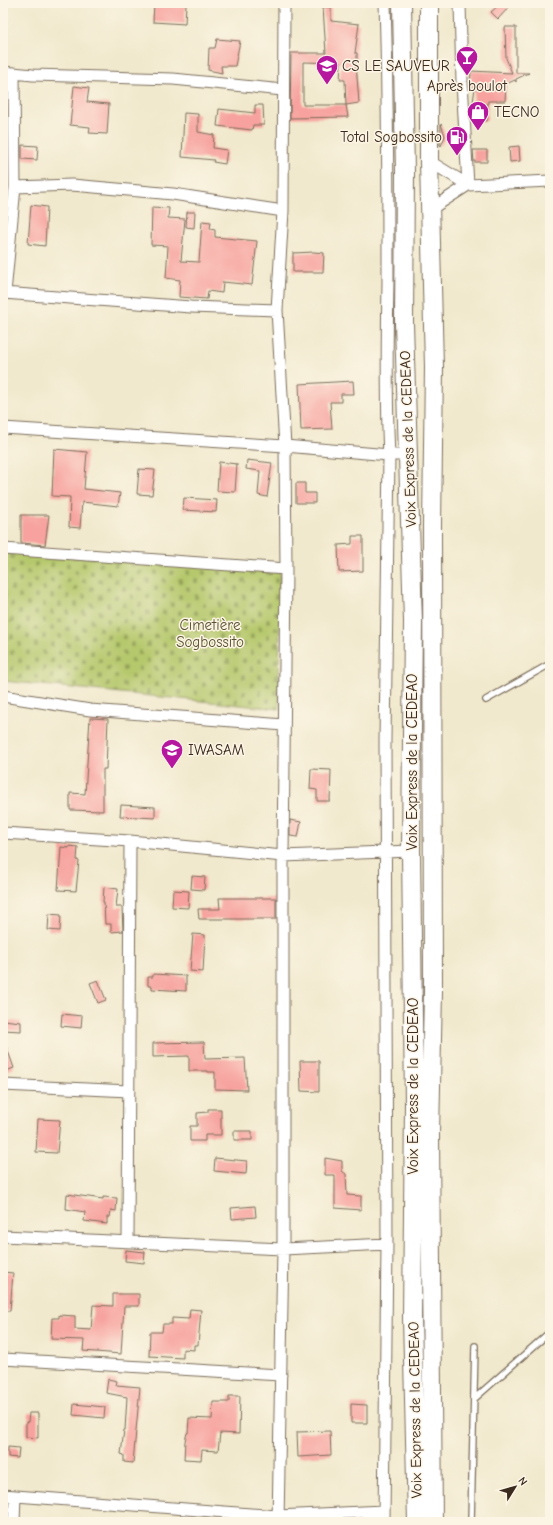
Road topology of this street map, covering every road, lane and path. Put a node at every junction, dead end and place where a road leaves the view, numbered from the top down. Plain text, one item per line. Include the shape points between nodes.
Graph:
1 (284, 3) edge
2 (385, 3) edge
3 (402, 3) edge
4 (429, 3) edge
5 (460, 3) edge
6 (9, 72) edge
7 (283, 90) junction
8 (429, 161) junction
9 (550, 181) edge
10 (468, 185) junction
11 (15, 187) junction
12 (405, 196) junction
13 (431, 203) junction
14 (283, 211) junction
15 (4, 293) edge
16 (278, 310) junction
17 (3, 428) edge
18 (284, 446) junction
19 (388, 455) junction
20 (408, 455) junction
21 (3, 549) edge
22 (286, 569) junction
23 (550, 664) edge
24 (3, 696) edge
25 (486, 700) dead end
26 (284, 725) junction
27 (411, 744) junction
28 (433, 746) junction
29 (3, 833) edge
30 (130, 841) junction
31 (387, 851) junction
32 (411, 851) junction
33 (283, 856) junction
34 (3, 1085) edge
35 (130, 1091) junction
36 (3, 1236) edge
37 (128, 1242) junction
38 (387, 1244) junction
39 (283, 1249) junction
40 (550, 1332) edge
41 (475, 1346) dead end
42 (3, 1359) edge
43 (280, 1375) junction
44 (474, 1399) junction
45 (424, 1401) junction
46 (3, 1495) edge
47 (15, 1496) junction
48 (384, 1517) edge
49 (277, 1519) edge
50 (14, 1522) edge
51 (417, 1522) edge
52 (433, 1522) edge
53 (470, 1522) edge

1 - 7 street
2 - 19 street
3 - 12 main road, Voix Express de la CEDEAO
4 - 8 main road
5 - 10 street
6 - 7 street via 173,79
6 - 11 street
7 - 14 street
8 - 10 street
8 - 13 main road
9 - 10 street
10 - 13 street
11 - 14 street via 80,186 173,194
11 - 15 street
12 - 13 main road
12 - 20 main road, Voix Express de la CEDEAO via 404,323
13 - 28 main road via 434,367
14 - 16 street
15 - 16 street via 192,307
16 - 18 street
17 - 18 street
18 - 19 street
18 - 22 street
19 - 20 street
19 - 31 street
20 - 27 main road, Voix Express de la CEDEAO via 413,622
21 - 22 street
22 - 26 street
23 - 25 lane
24 - 26 street via 90,710
26 - 33 street
27 - 28 main road
27 - 32 main road, Voix Express de la CEDEAO
28 - 45 main road via 433,991
29 - 30 street
30 - 33 street
30 - 35 street
31 - 32 street
31 - 33 street
31 - 38 street
32 - 45 main road, Voix Express de la CEDEAO via 414,1104 412,1318
33 - 39 street
34 - 35 street
35 - 37 street
36 - 37 street
37 - 39 street
38 - 39 street
38 - 48 street
39 - 43 street
40 - 44 lane
41 - 44 lane
42 - 43 street
43 - 49 street
44 - 53 lane
45 - 51 main road, Voix Express de la CEDEAO
45 - 52 main road
46 - 47 street
47 - 49 street
47 - 50 street
48 - 49 street

